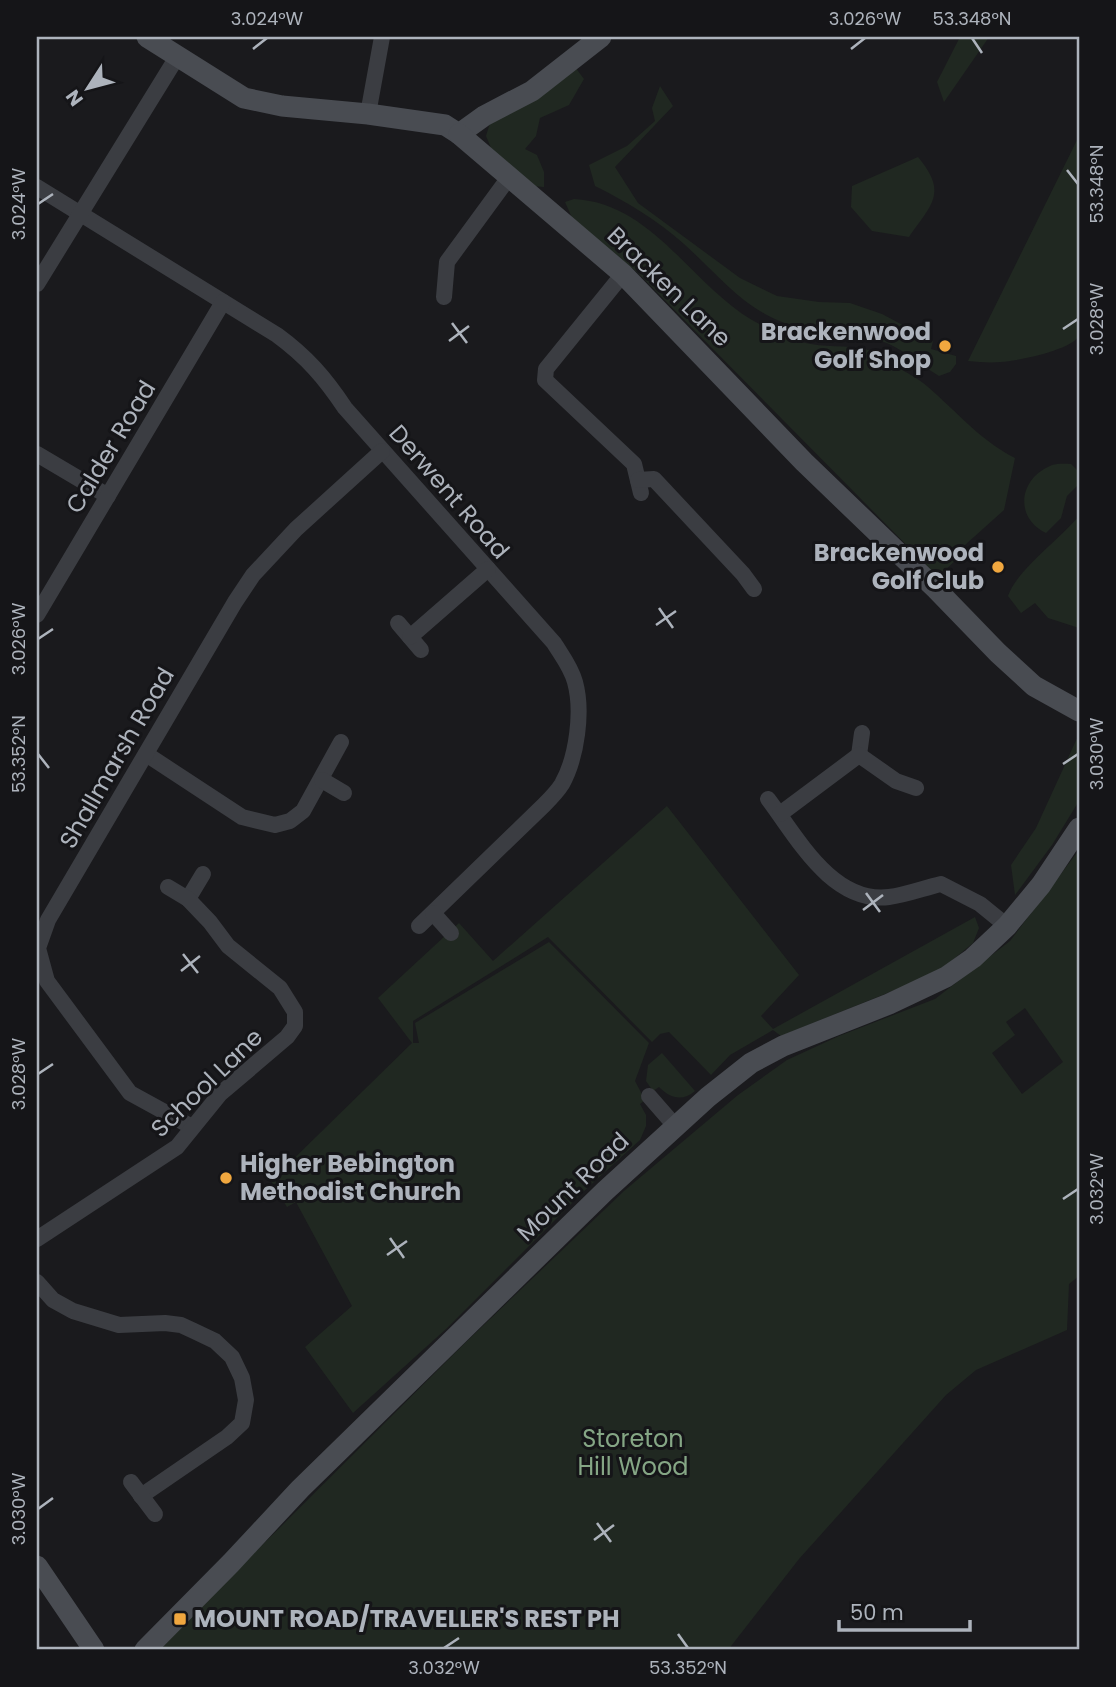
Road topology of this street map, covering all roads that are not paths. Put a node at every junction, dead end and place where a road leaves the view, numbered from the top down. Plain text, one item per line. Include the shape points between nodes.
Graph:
1 (146, 37) edge
2 (382, 37) edge
3 (601, 37) edge
4 (177, 57) junction
5 (368, 114) junction
6 (459, 134) junction
7 (510, 176) junction
8 (37, 187) edge
9 (81, 213) junction
10 (622, 274) junction
11 (40, 288) edge
12 (443, 297) dead end
13 (223, 302) junction
14 (382, 451) junction
15 (37, 454) edge
16 (108, 496) junction
17 (488, 569) junction
18 (754, 589) dead end
19 (37, 615) edge
20 (398, 623) dead end
21 (410, 637) junction
22 (421, 650) dead end
23 (1079, 711) edge
24 (862, 733) dead end
25 (341, 742) dead end
26 (146, 754) junction
27 (859, 755) junction
28 (322, 780) junction
29 (344, 793) dead end
30 (768, 799) dead end
31 (896, 799) dead end
32 (780, 814) junction
33 (1079, 828) edge
34 (204, 874) dead end
35 (168, 887) dead end
36 (188, 899) junction
37 (433, 913) junction
38 (419, 926) dead end
39 (1007, 926) junction
40 (451, 933) dead end
41 (649, 1096) dead end
42 (192, 1127) junction
43 (676, 1127) junction
44 (37, 1239) edge
45 (37, 1282) edge
46 (155, 1514) dead end
47 (37, 1566) edge
48 (94, 1650) edge
49 (145, 1650) edge

1 - 4 street, Bracken Lane
2 - 5 street
3 - 6 street via 532,91
4 - 5 street, Bracken Lane via 244,98
4 - 9 street
5 - 6 street, Bracken Lane via 445,125
6 - 7 street, Bracken Lane
7 - 10 street, Bracken Lane
7 - 12 street via 447,262
8 - 9 street, Derwent Road
9 - 11 street
9 - 13 street, Derwent Road
10 - 18 street via 545,369 545,380 634,464 640,486 654,479
10 - 23 street, Bracken Lane via 998,653 1034,686
13 - 14 street, Derwent Road via 303,353
13 - 16 street, Calder Road
14 - 17 street, Derwent Road
14 - 26 street, Shallmarsh Road via 253,575
15 - 16 street
16 - 19 street, Calder Road
17 - 21 street
17 - 37 street, Derwent Road via 554,643 570,668 580,712 561,786
20 - 21 street
21 - 22 street
24 - 27 street
25 - 28 street
26 - 28 street via 242,817 275,825 303,811
26 - 42 street, Shallmarsh Road via 48,920 38,948 47,981 130,1093
27 - 31 street via 909,786
27 - 32 street
28 - 29 street
30 - 32 street
32 - 39 street via 826,874 841,885 864,896 887,898 941,884 980,904
33 - 39 street, Mount Road
34 - 36 street
35 - 36 street, School Lane
36 - 42 street, School Lane via 228,946 280,988 295,1012 295,1026 288,1037 220,1094
37 - 38 street, Derwent Road
37 - 40 street
39 - 43 street, Mount Road via 946,977 751,1063
41 - 43 street
42 - 44 street, School Lane via 177,1147
43 - 49 street, Mount Road via 300,1489
45 - 46 street via 53,1300 73,1311 120,1325 181,1325 215,1341 232,1357 246,1401 242,1423 227,1437 136,1489
47 - 48 street

